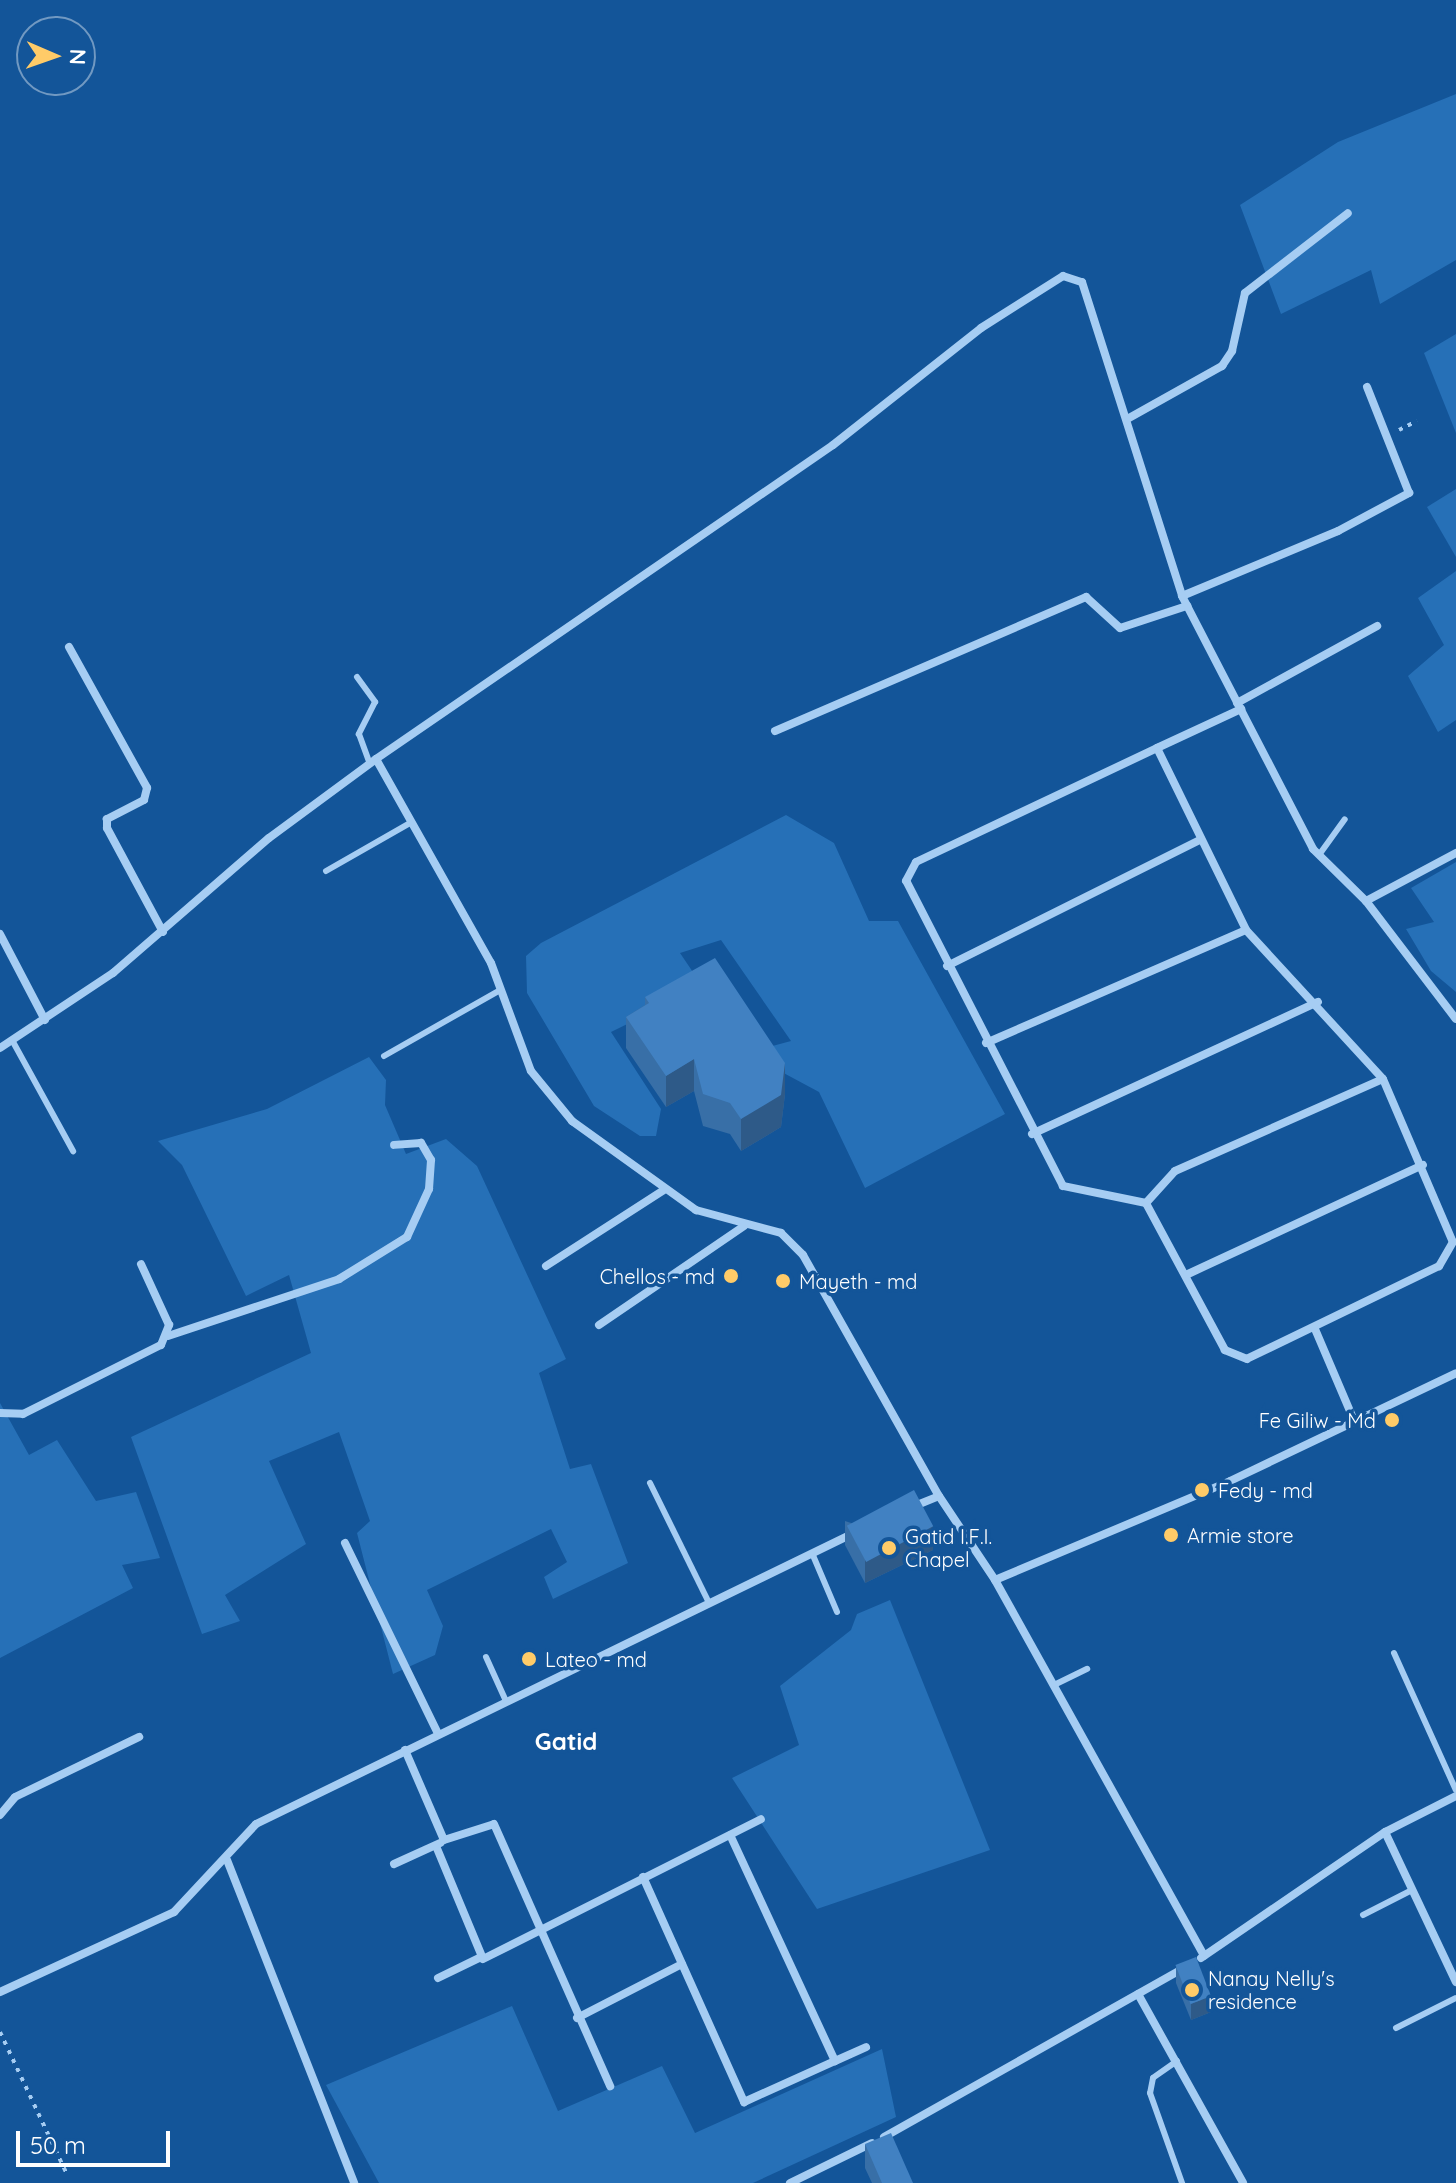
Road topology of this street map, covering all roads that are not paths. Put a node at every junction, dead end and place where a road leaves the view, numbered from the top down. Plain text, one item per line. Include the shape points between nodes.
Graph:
1 (1348, 213) dead end
2 (1367, 387) dead end
3 (1129, 418) junction
4 (1182, 596) junction
5 (1187, 606) junction
6 (1377, 626) dead end
7 (69, 647) dead end
8 (357, 677) dead end
9 (1239, 706) junction
10 (775, 731) dead end
11 (1157, 748) junction
12 (373, 761) junction
13 (1345, 819) dead end
14 (412, 822) junction
15 (1200, 840) junction
16 (1456, 853) edge
17 (1319, 855) junction
18 (326, 871) dead end
19 (1366, 901) junction
20 (1246, 930) junction
21 (163, 932) junction
22 (0, 934) edge
23 (947, 966) junction
24 (500, 990) junction
25 (1318, 1002) junction
26 (1456, 1019) edge
27 (45, 1020) junction
28 (12, 1040) junction
29 (986, 1043) junction
30 (0, 1048) edge
31 (384, 1056) dead end
32 (1383, 1079) junction
33 (1032, 1134) junction
34 (394, 1145) dead end
35 (73, 1151) dead end
36 (1423, 1165) junction
37 (664, 1190) junction
38 (1146, 1203) junction
39 (744, 1226) junction
40 (141, 1264) dead end
41 (546, 1266) dead end
42 (1188, 1274) junction
43 (599, 1325) dead end
44 (1315, 1329) junction
45 (168, 1336) junction
46 (1456, 1373) edge
47 (0, 1413) edge
48 (1353, 1418) junction
49 (650, 1483) dead end
50 (939, 1496) junction
51 (899, 1513) edge
52 (871, 1525) edge
53 (345, 1543) dead end
54 (812, 1553) junction
55 (995, 1580) junction
56 (708, 1601) junction
57 (837, 1612) dead end
58 (1394, 1653) dead end
59 (486, 1657) dead end
60 (1087, 1669) dead end
61 (1054, 1685) junction
62 (506, 1701) junction
63 (438, 1734) junction
64 (139, 1737) dead end
65 (405, 1750) junction
66 (1456, 1793) edge
67 (0, 1815) edge
68 (761, 1819) dead end
69 (1385, 1832) junction
70 (730, 1835) junction
71 (440, 1843) junction
72 (227, 1860) junction
73 (394, 1864) dead end
74 (643, 1877) junction
75 (1412, 1890) junction
76 (1363, 1915) dead end
77 (536, 1929) junction
78 (1204, 1956) junction
79 (479, 1958) junction
80 (682, 1964) junction
81 (438, 1978) dead end
82 (1456, 1982) edge
83 (0, 1992) edge
84 (1138, 1994) junction
85 (1456, 1998) edge
86 (577, 2018) junction
87 (1396, 2028) dead end
88 (866, 2047) dead end
89 (835, 2061) junction
90 (1177, 2061) junction
91 (610, 2086) dead end
92 (354, 2183) edge
93 (790, 2183) edge
94 (1182, 2183) edge
95 (1243, 2183) edge

1 - 3 street via 1245,293 1232,351 1222,366
2 - 4 street via 1409,493 1338,531
3 - 4 street
3 - 12 street via 1082,282 1063,276 981,328 833,445
4 - 5 street
5 - 9 street
5 - 10 street via 1120,628 1086,597
6 - 9 street
7 - 21 street via 147,788 144,800 107,819 107,828
8 - 12 lane via 375,702 359,734
9 - 11 street
9 - 17 street
11 - 15 street
11 - 23 street via 916,862 906,881
12 - 14 street
12 - 21 street via 269,838
13 - 17 lane
14 - 18 lane
14 - 24 street
15 - 20 street
15 - 23 street
16 - 19 street
17 - 19 street
19 - 26 street
20 - 25 street
20 - 29 street
21 - 27 street
22 - 27 street
23 - 29 street
24 - 31 lane
24 - 37 street via 531,1071 602,1148
25 - 32 street
25 - 33 street
27 - 28 street
28 - 30 street
28 - 35 lane
29 - 33 street
32 - 36 street
32 - 38 street via 1175,1171
33 - 38 street via 1063,1186
34 - 45 street via 421,1143 431,1160 429,1189 407,1237 339,1279
36 - 42 street
36 - 44 street via 1450,1226 1449,1254
37 - 39 street
37 - 41 street
38 - 42 street
39 - 43 street
39 - 50 street via 781,1233 803,1255
40 - 45 street
42 - 44 street via 1234,1357 1247,1359
44 - 48 street
45 - 47 street via 23,1414
46 - 48 street
48 - 55 street via 1230,1481
49 - 56 lane
50 - 51 street
50 - 55 street
52 - 54 street
53 - 63 street
54 - 56 street
54 - 57 lane
55 - 61 street
56 - 62 street
58 - 66 lane
59 - 62 lane
60 - 61 lane
61 - 78 street
62 - 63 street
63 - 65 street
64 - 67 street via 32,1787
65 - 71 street
65 - 72 street via 256,1824
66 - 69 street
68 - 70 street
69 - 75 street
69 - 78 street
70 - 74 street
70 - 89 street
71 - 73 street
71 - 77 street via 494,1824
71 - 79 street
72 - 83 street via 174,1912
72 - 92 street
74 - 77 street
74 - 80 street
75 - 76 lane
75 - 82 street
77 - 79 street
77 - 86 street
78 - 84 street
79 - 81 street
80 - 86 street
80 - 89 street via 744,2102
84 - 90 street
84 - 93 street via 923,2119
85 - 87 lane
86 - 91 street
88 - 89 street
90 - 94 lane via 1153,2078 1150,2093
90 - 95 street

